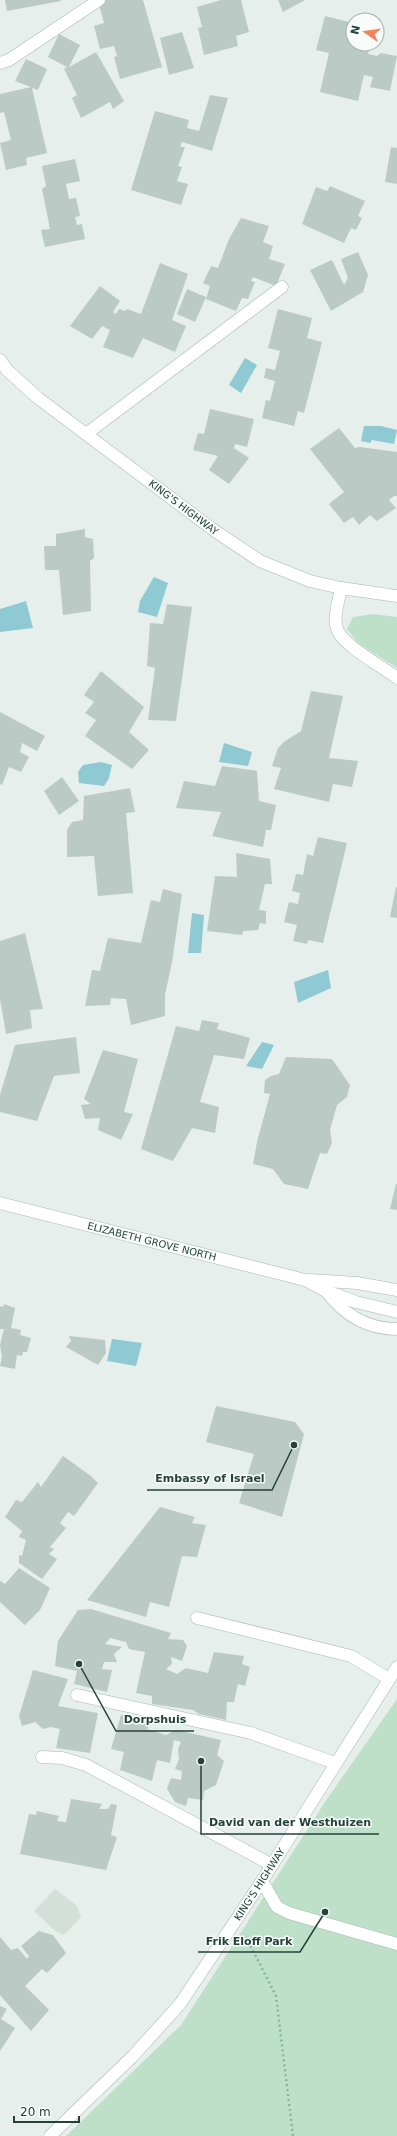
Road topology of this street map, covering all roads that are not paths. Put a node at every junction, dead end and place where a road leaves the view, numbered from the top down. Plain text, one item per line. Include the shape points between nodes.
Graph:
1 (99, 0) edge
2 (0, 63) edge
3 (282, 287) dead end
4 (0, 360) edge
5 (86, 434) junction
6 (341, 588) junction
7 (397, 596) edge
8 (397, 678) edge
9 (0, 1203) edge
10 (305, 1280) junction
11 (397, 1290) edge
12 (326, 1291) junction
13 (397, 1312) edge
14 (397, 1330) edge
15 (197, 1618) dead end
16 (397, 1667) edge
17 (389, 1679) junction
18 (77, 1694) dead end
19 (42, 1757) dead end
20 (335, 1763) junction
21 (272, 1865) junction
22 (262, 1881) junction
23 (397, 1944) edge
24 (50, 2136) edge

1 - 2 street via 9,60
3 - 5 street
4 - 5 street, KING'S HIGHWAY via 7,370 38,398
5 - 6 street, KING'S HIGHWAY via 215,531 260,560 310,581
6 - 7 street, KING'S HIGHWAY
6 - 8 street via 336,615 339,633 351,645
9 - 10 street, ELIZABETH GROVE NORTH
10 - 11 street, ELIZABETH GROVE NORTH via 357,1283
10 - 12 street, ELIZABETH GROVE NORTH
12 - 13 street, ELIZABETH GROVE NORTH via 356,1302
12 - 14 street, ELIZABETH GROVE NORTH via 348,1315 371,1326
15 - 17 street via 351,1656
16 - 17 street, KING'S HIGHWAY
17 - 20 street, KING'S HIGHWAY
18 - 20 street via 251,1733
19 - 21 street via 62,1758 86,1764
20 - 21 street, KING'S HIGHWAY
21 - 22 street, KING'S HIGHWAY
22 - 23 street via 277,1907 289,1913
22 - 24 street, KING'S HIGHWAY via 210,1962 165,2023

